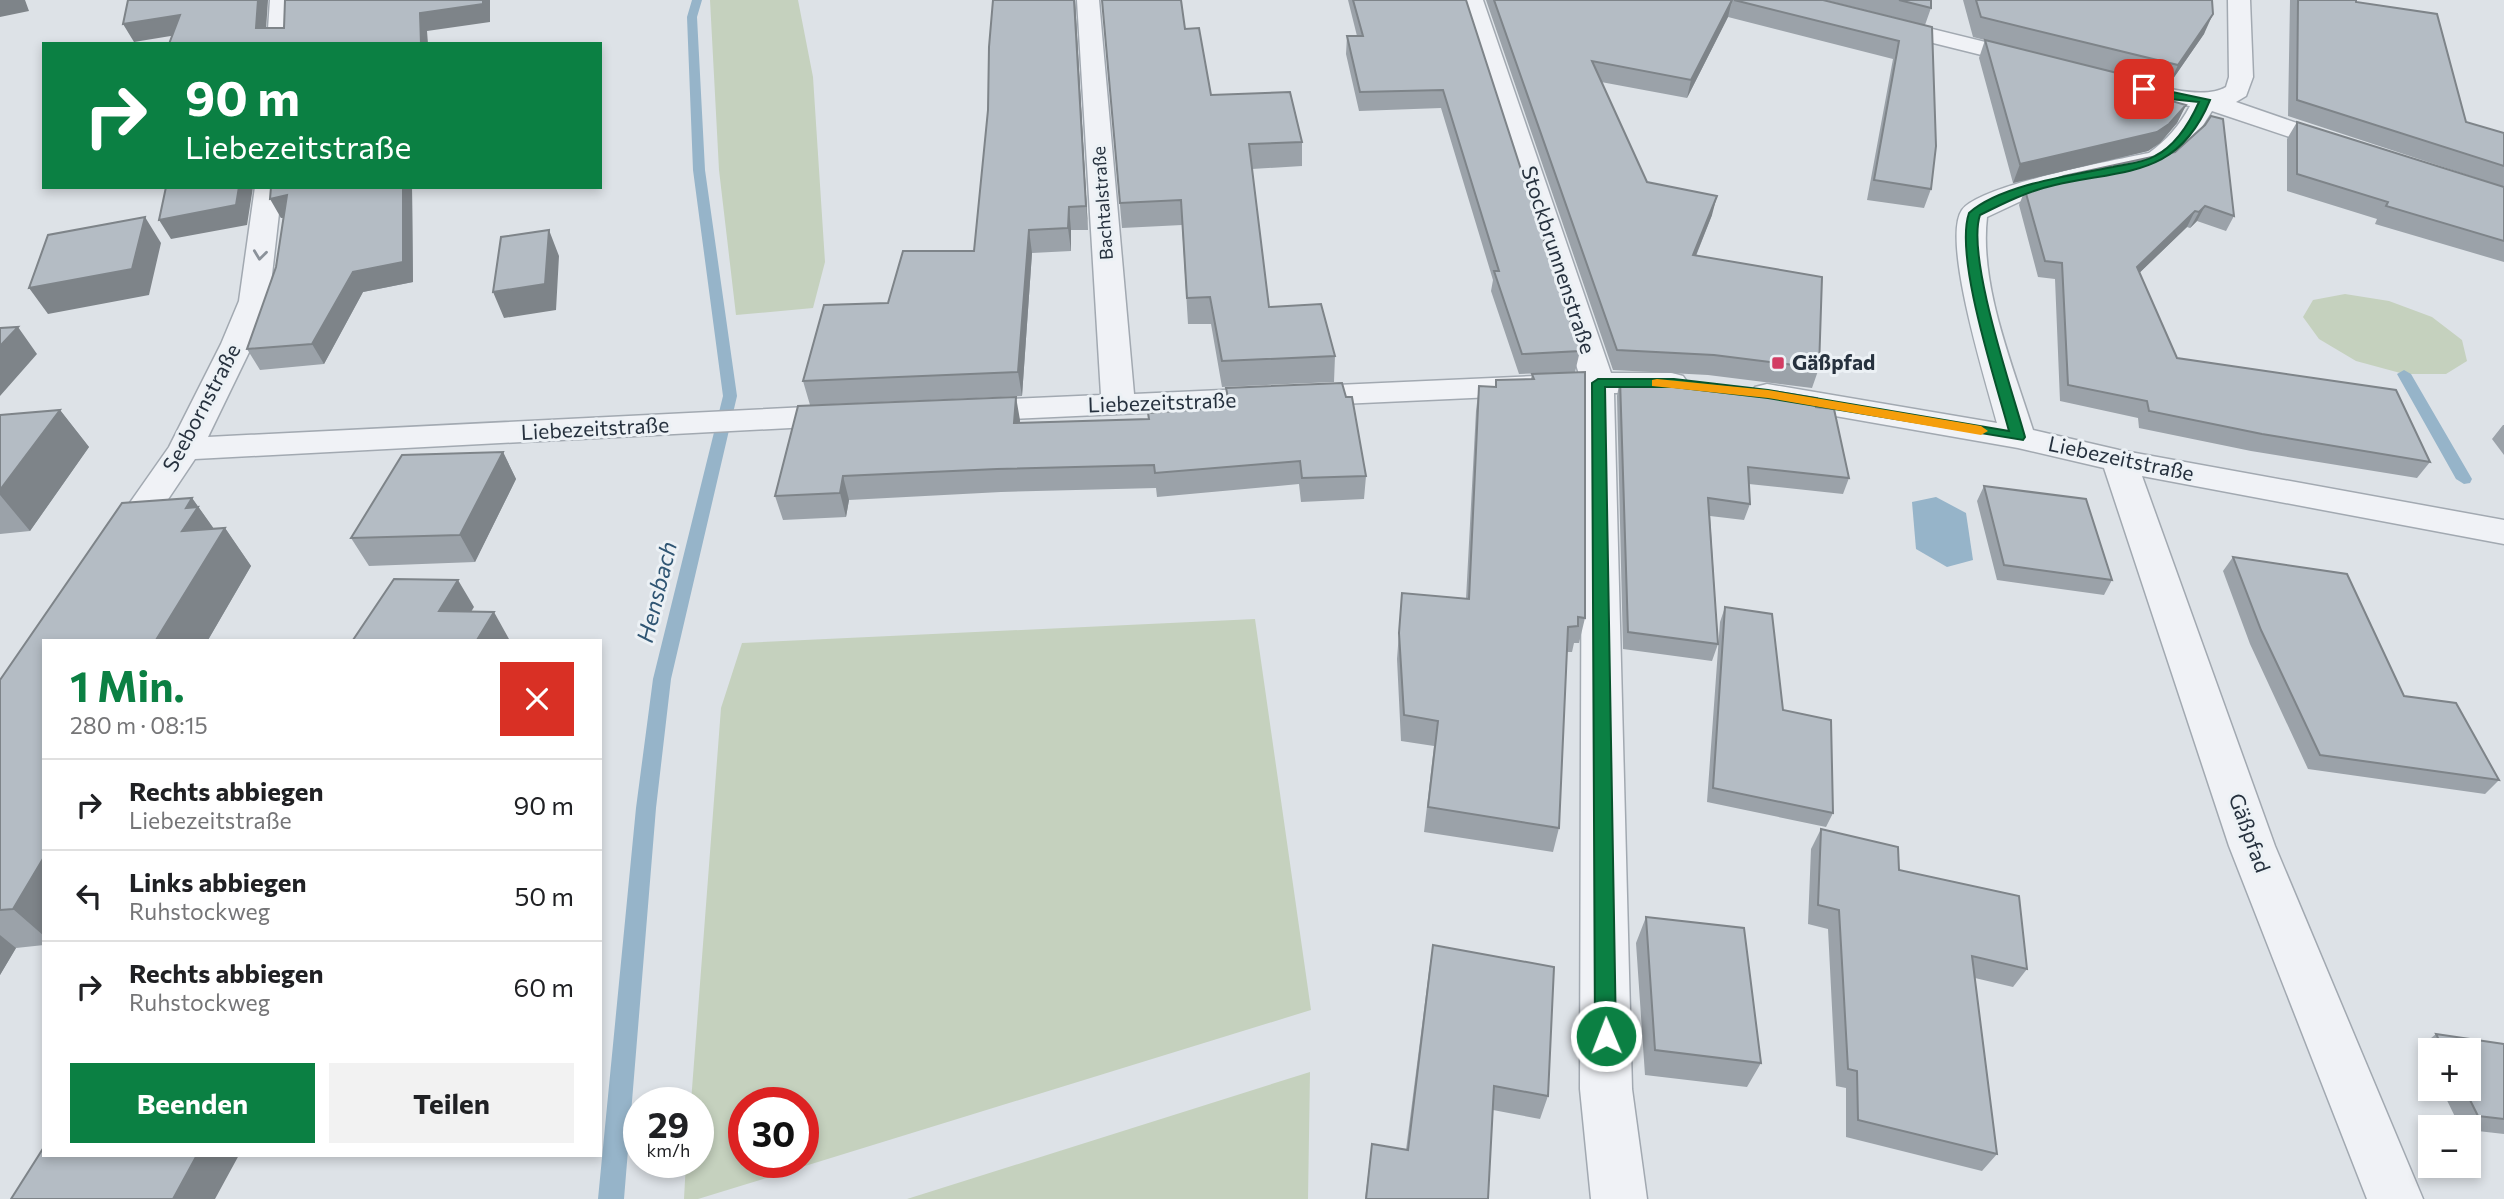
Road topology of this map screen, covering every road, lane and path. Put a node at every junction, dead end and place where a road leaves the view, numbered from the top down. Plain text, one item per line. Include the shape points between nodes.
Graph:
1 (281, 0) edge
2 (1088, 0) edge
3 (1472, 0) edge
4 (1788, 0) edge
5 (2239, 0) edge
6 (279, 42) edge
7 (2052, 66) edge
8 (2092, 75) edge
9 (2205, 100) junction
10 (2362, 153) edge
11 (269, 189) edge
12 (1598, 383) junction
13 (1701, 386) edge
14 (1741, 391) edge
15 (1118, 405) junction
16 (939, 411) edge
17 (871, 414) edge
18 (2018, 437) junction
19 (185, 449) junction
20 (2119, 461) junction
21 (2504, 533) edge
22 (99, 573) edge
23 (1619, 1199) edge
24 (2395, 1199) edge

1 - 6 street
2 - 15 street, Bachtalstraße
3 - 12 street, Stockbrunnenstraße
4 - 7 street
5 - 9 street via 2241,77 2237,91
8 - 9 street via 2170,96
9 - 10 street
9 - 18 street via 2196,120 2158,159 2049,183 1975,213 1970,226 1976,283
11 -> 19 street, Seebornstraße via 254,301
12 - 13 street, Liebezeitstraße
12 - 15 street, Liebezeitstraße
12 - 23 street, Stockbrunnenstraße via 1606,1088
14 - 18 street, Liebezeitstraße
15 - 16 street, Liebezeitstraße
17 - 19 street, Liebezeitstraße
18 - 20 street, Liebezeitstraße
19 - 22 street, Seebornstraße
20 - 21 street, Liebezeitstraße
20 - 24 street, Gäßpfad via 2252,846

